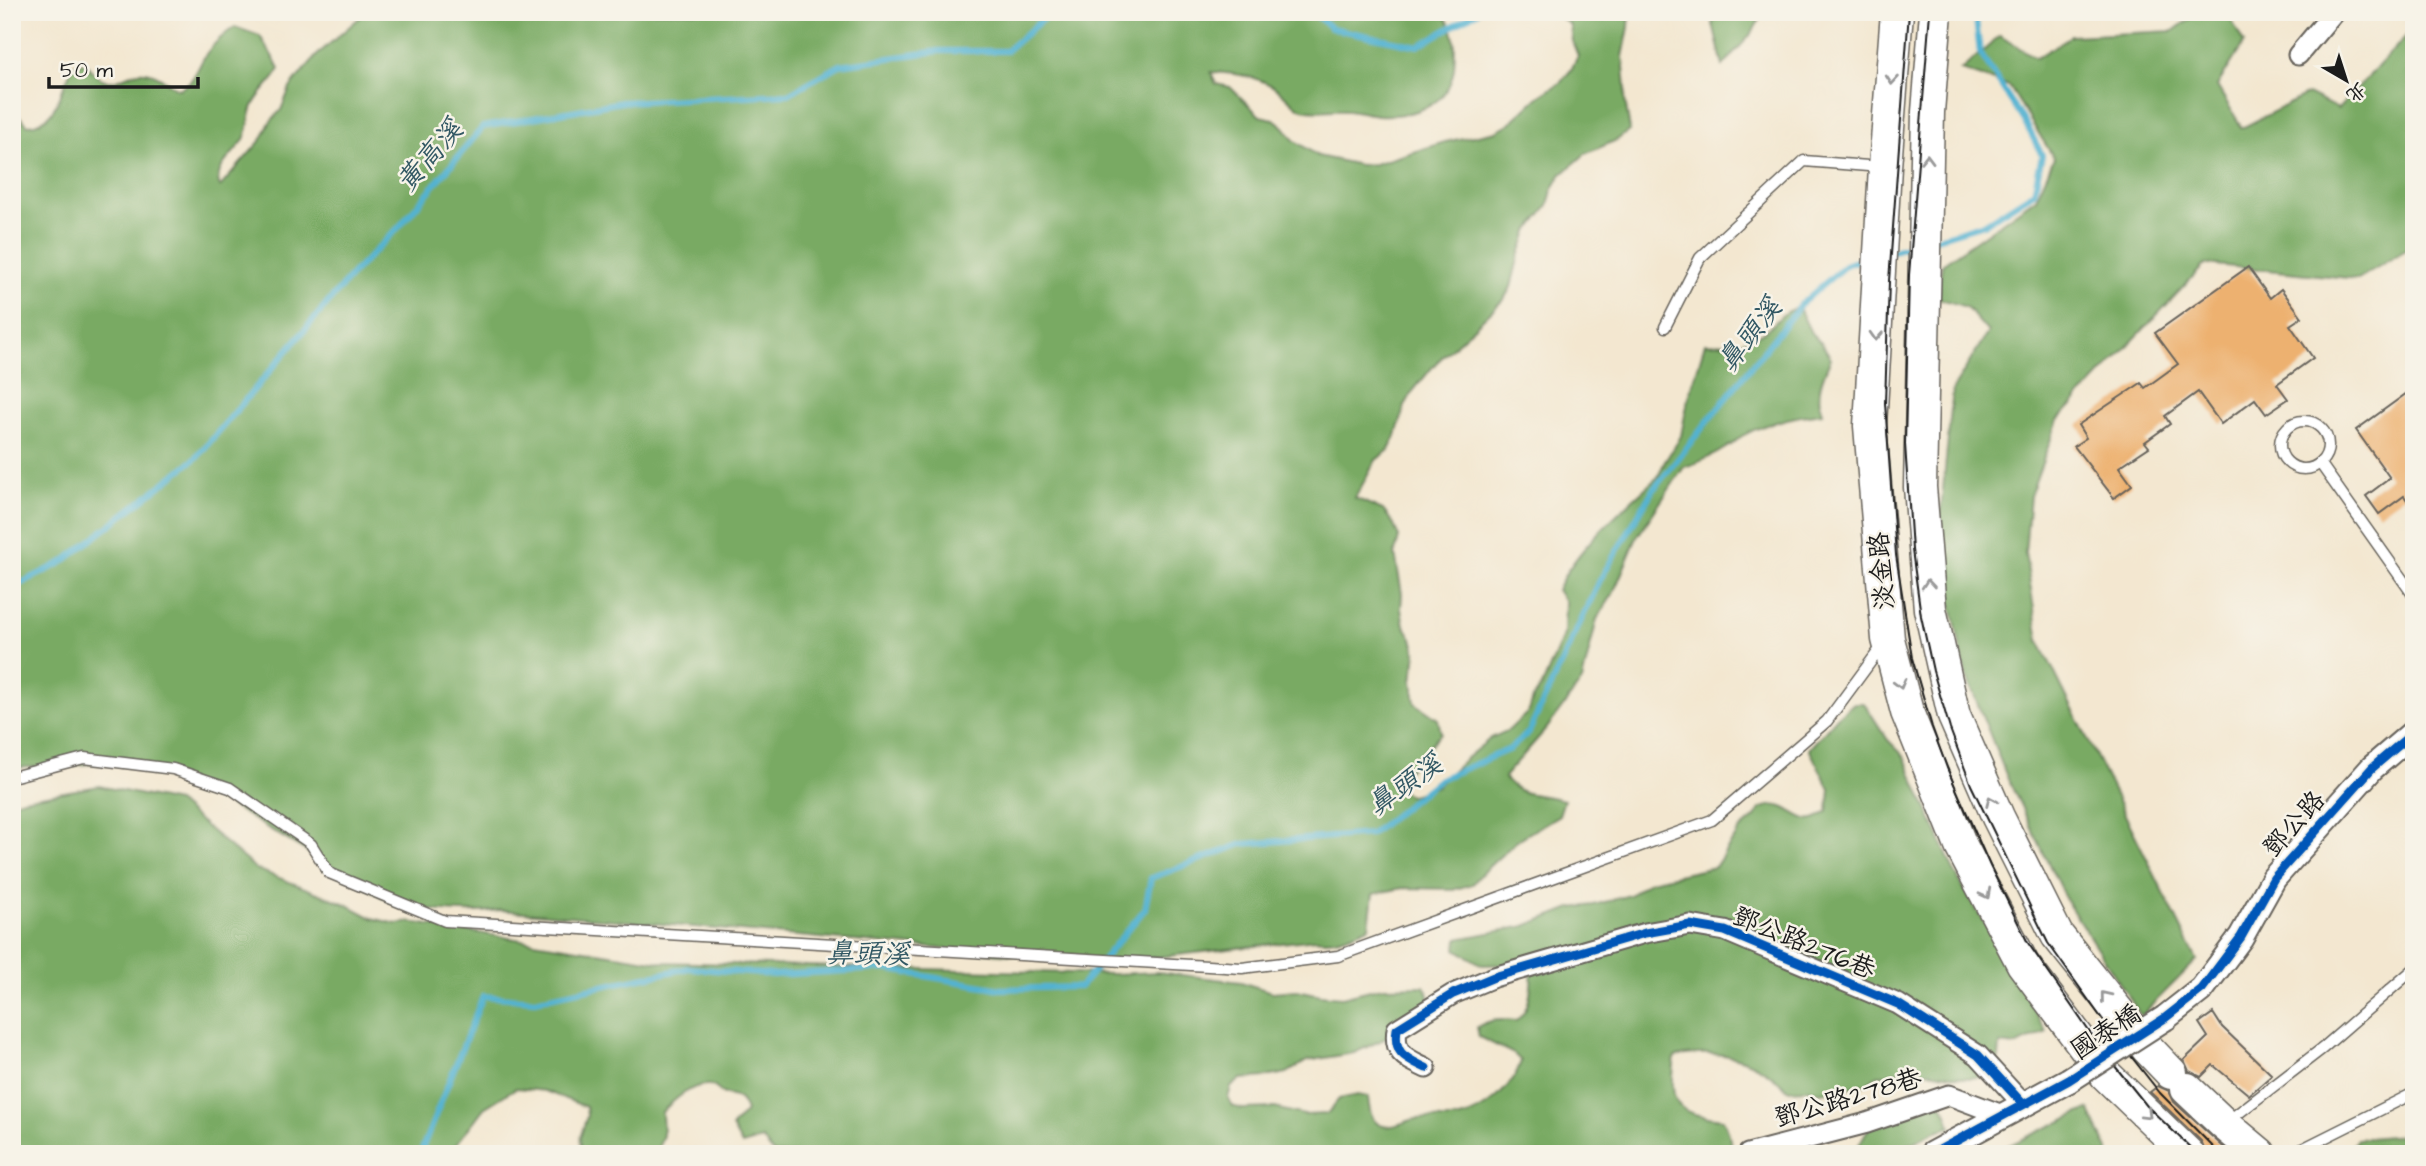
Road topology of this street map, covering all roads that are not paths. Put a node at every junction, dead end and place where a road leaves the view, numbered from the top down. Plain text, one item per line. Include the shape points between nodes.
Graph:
1 (1898, 12) edge
2 (1936, 12) edge
3 (2334, 12) edge
4 (2298, 55) dead end
5 (1885, 167) junction
6 (1665, 327) dead end
7 (2320, 463) junction
8 (2413, 595) edge
9 (1888, 639) junction
10 (2414, 732) edge
11 (12, 777) edge
12 (2414, 969) edge
13 (2165, 1018) joint
14 (1426, 1068) dead end
15 (2414, 1093) edge
16 (2012, 1109) junction
17 (2224, 1124) junction
18 (1748, 1154) edge
19 (1932, 1154) edge
20 (2188, 1154) edge
21 (2260, 1154) edge
22 (2292, 1154) edge

1 -> 5 main road, 淡金路
17 -> 2 main road, 淡金路 via 2148,1049 2057,935 1954,716 1930,610 1920,487 1928,112
3 - 4 street
5 - 6 lane via 1804,161 1700,258
5 -> 9 main road, 淡金路 via 1871,426
7 - 7 lane via 2328,450 2322,429 2311,422 2291,425 2282,437 2283,456 2300,468
7 - 8 lane
9 - 11 lane via 1827,721 1712,820 1338,956 1242,968 445,921 329,873 312,844 230,788 173,769 84,758
9 -> 20 main road, 淡金路 via 1908,712 1961,846 2023,964 2106,1075
10 - 13 street, 鄧公路 via 2372,768 2274,878 2241,937 2202,989
12 - 17 lane via 2323,1048
13 - 16 street, 國泰橋, bridge via 2069,1080
14 - 16 street, 鄧公路276巷 via 1403,1057 1395,1040 1397,1029 1453,994 1494,977 1645,933 1690,925 1725,931 1898,1004 1978,1055
15 - 22 lane
16 - 18 street, 鄧公路278巷 via 1949,1095 1867,1123
16 - 19 street
17 - 21 main road, 淡金路

